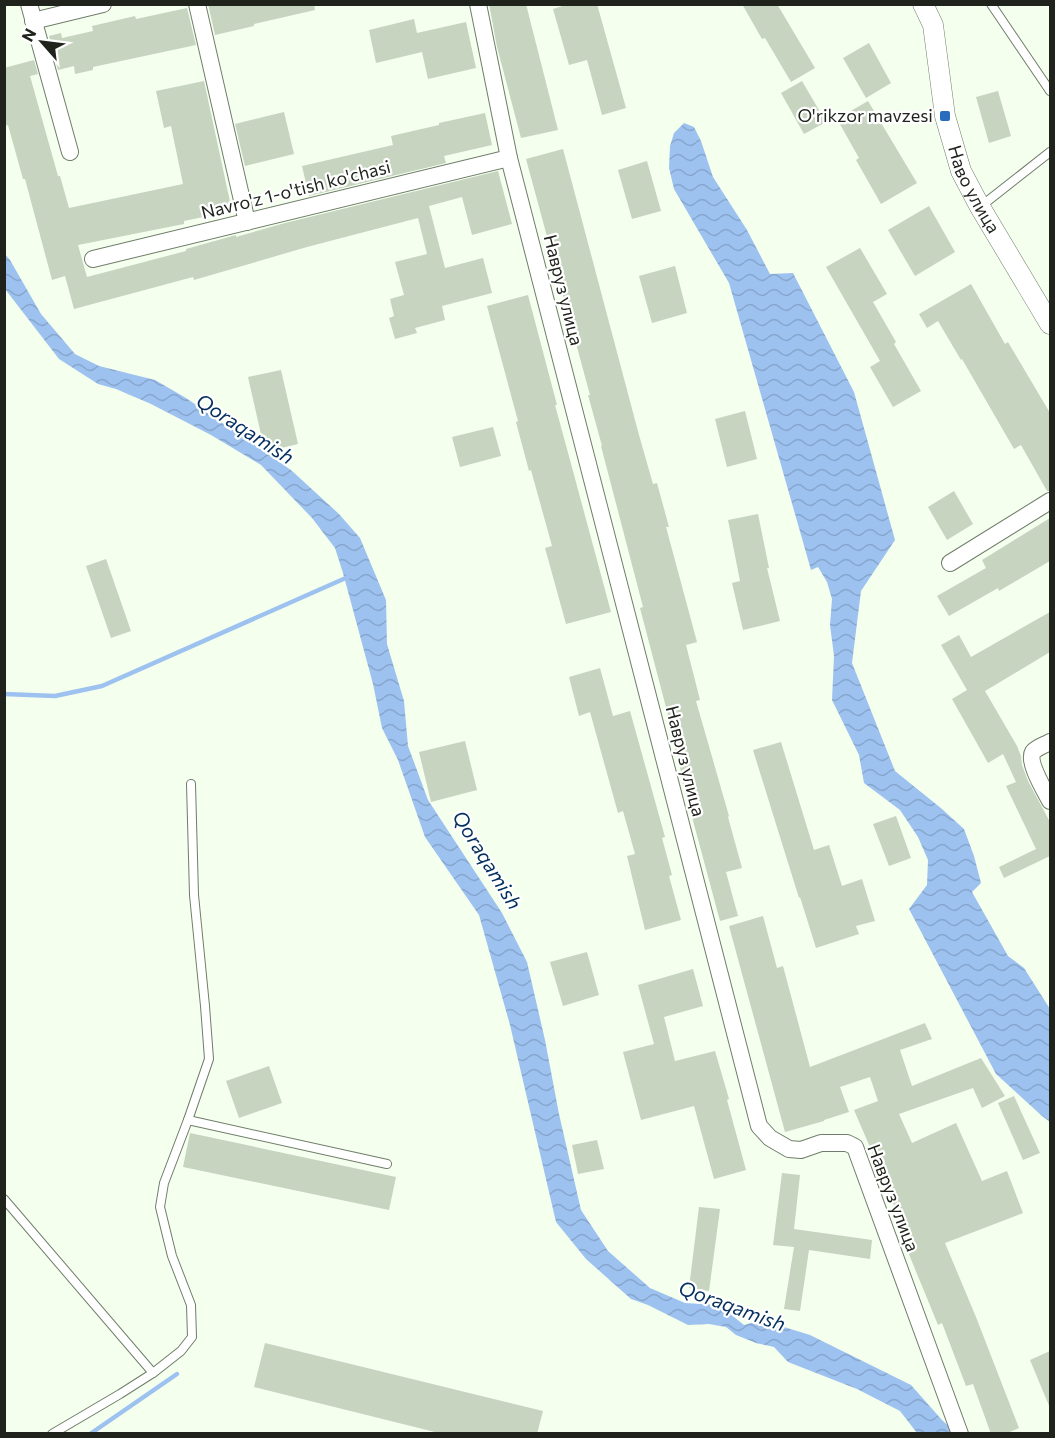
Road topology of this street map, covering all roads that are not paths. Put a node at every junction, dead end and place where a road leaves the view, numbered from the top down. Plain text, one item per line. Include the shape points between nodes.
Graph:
1 (29, 4) edge
2 (104, 4) edge
3 (197, 4) edge
4 (478, 4) edge
5 (923, 4) edge
6 (991, 4) edge
7 (33, 21) junction
8 (1050, 91) edge
9 (70, 152) dead end
10 (1050, 152) edge
11 (509, 158) junction
12 (980, 207) junction
13 (247, 222) junction
14 (93, 259) dead end
15 (1050, 324) edge
16 (1050, 501) edge
17 (950, 563) dead end
18 (1050, 742) edge
19 (191, 784) dead end
20 (1050, 801) edge
21 (188, 1120) junction
22 (387, 1164) dead end
23 (4, 1198) edge
24 (153, 1373) junction
25 (52, 1434) edge
26 (960, 1434) edge

1 - 7 street
2 - 7 street
3 - 13 street
4 - 11 street, Навруз улица
5 - 12 street, Наво улица via 933,25 948,127 961,171
6 - 8 lane
7 - 9 street
10 - 12 lane
11 - 13 street, Navro'z 1-o'tish ko'chasi
11 - 26 street, Навруз улица via 759,1126 789,1149 801,1150 820,1143 847,1143 855,1147
12 - 15 street, Наво улица
13 - 14 street, Navro'z 1-o'tish ko'chasi
16 - 17 street
18 - 20 street via 1037,748 1032,759
19 - 21 lane via 194,895 209,1059
21 - 22 lane
21 - 24 lane via 164,1183 160,1207 172,1256 191,1305 192,1337
23 - 24 lane
24 - 25 lane

